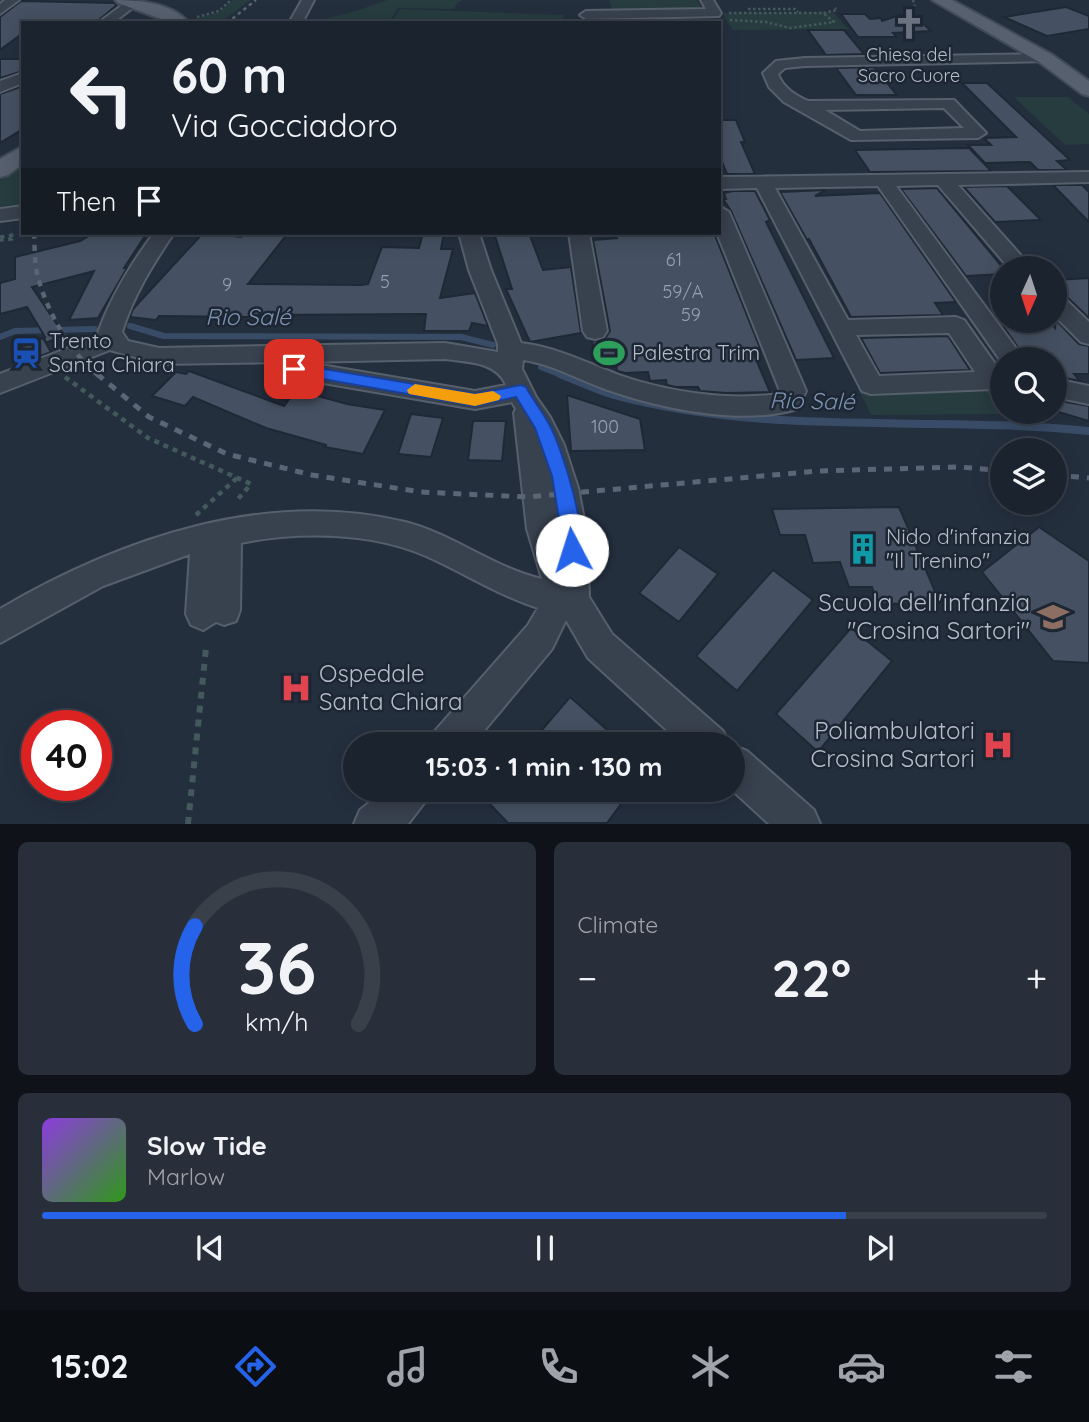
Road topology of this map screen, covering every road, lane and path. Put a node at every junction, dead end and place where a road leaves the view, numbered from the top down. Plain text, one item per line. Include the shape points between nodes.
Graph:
1 (13, 0) edge
2 (231, 0) edge
3 (308, 0) edge
4 (582, 0) edge
5 (707, 0) edge
6 (913, 0) edge
7 (940, 0) edge
8 (128, 1) edge
9 (915, 6) dead end
10 (835, 8) dead end
11 (0, 10) edge
12 (823, 13) junction
13 (180, 19) edge
14 (587, 19) edge
15 (106, 21) edge
16 (296, 21) edge
17 (1045, 58) junction
18 (21, 78) edge
19 (0, 87) edge
20 (1089, 90) edge
21 (806, 106) junction
22 (21, 154) edge
23 (0, 170) edge
24 (1089, 177) edge
25 (942, 178) junction
26 (882, 179) junction
27 (721, 181) edge
28 (763, 182) junction
29 (721, 217) edge
30 (163, 235) edge
31 (470, 235) edge
32 (579, 235) edge
33 (1010, 256) edge
34 (1068, 315) edge
35 (839, 328) junction
36 (595, 331) dead end
37 (1089, 336) edge
38 (48, 340) dead end
39 (113, 340) junction
40 (1003, 347) edge
41 (21, 355) dead end
42 (294, 369) dead end
43 (63, 374) dead end
44 (517, 379) junction
45 (0, 384) edge
46 (1067, 390) edge
47 (1089, 395) edge
48 (237, 500) dead end
49 (210, 537) junction
50 (566, 598) junction
51 (213, 612) dead end
52 (0, 627) edge
53 (206, 648) dead end
54 (457, 732) edge
55 (697, 732) edge
56 (745, 776) edge
57 (401, 802) edge
58 (188, 824) edge
59 (374, 824) edge
60 (800, 824) edge

1 - 11 street
2 - 13 path via 219,11
3 - 16 street
4 - 14 street
5 - 14 street via 715,13
6 - 9 path
7 - 17 main road
8 - 13 main road
8 - 15 street
10 - 12 path
12 - 12 path via 751,13 727,15 737,22 790,28 834,22
17 - 20 main road
17 - 21 street via 805,62 772,69 770,78 780,91
18 - 19 street
21 - 21 street via 857,136 978,133 948,103
22 - 23 main road
24 - 25 street
25 - 26 street
25 - 33 street
26 - 28 street
26 - 40 street
27 - 28 street
28 - 35 street
29 - 44 street via 793,391 788,402 767,406 713,403 625,386 537,353
30 - 39 street via 119,307 110,333
31 - 44 street
32 - 36 street
34 - 37 street
35 - 35 street via 956,325 993,380 871,385
38 - 41 path
39 - 44 street via 120,347 159,356 445,351 489,359
39 - 45 street
42 - 44 street via 475,400
43 - 48 path via 148,438 251,484
44 - 50 street via 547,550
46 - 47 street
49 - 50 street via 282,524 368,528 443,549 529,591
49 - 51 street
49 - 52 street via 106,570
50 - 54 street via 545,630
50 - 55 street via 600,646
53 - 58 path
56 - 60 street
57 - 59 street

